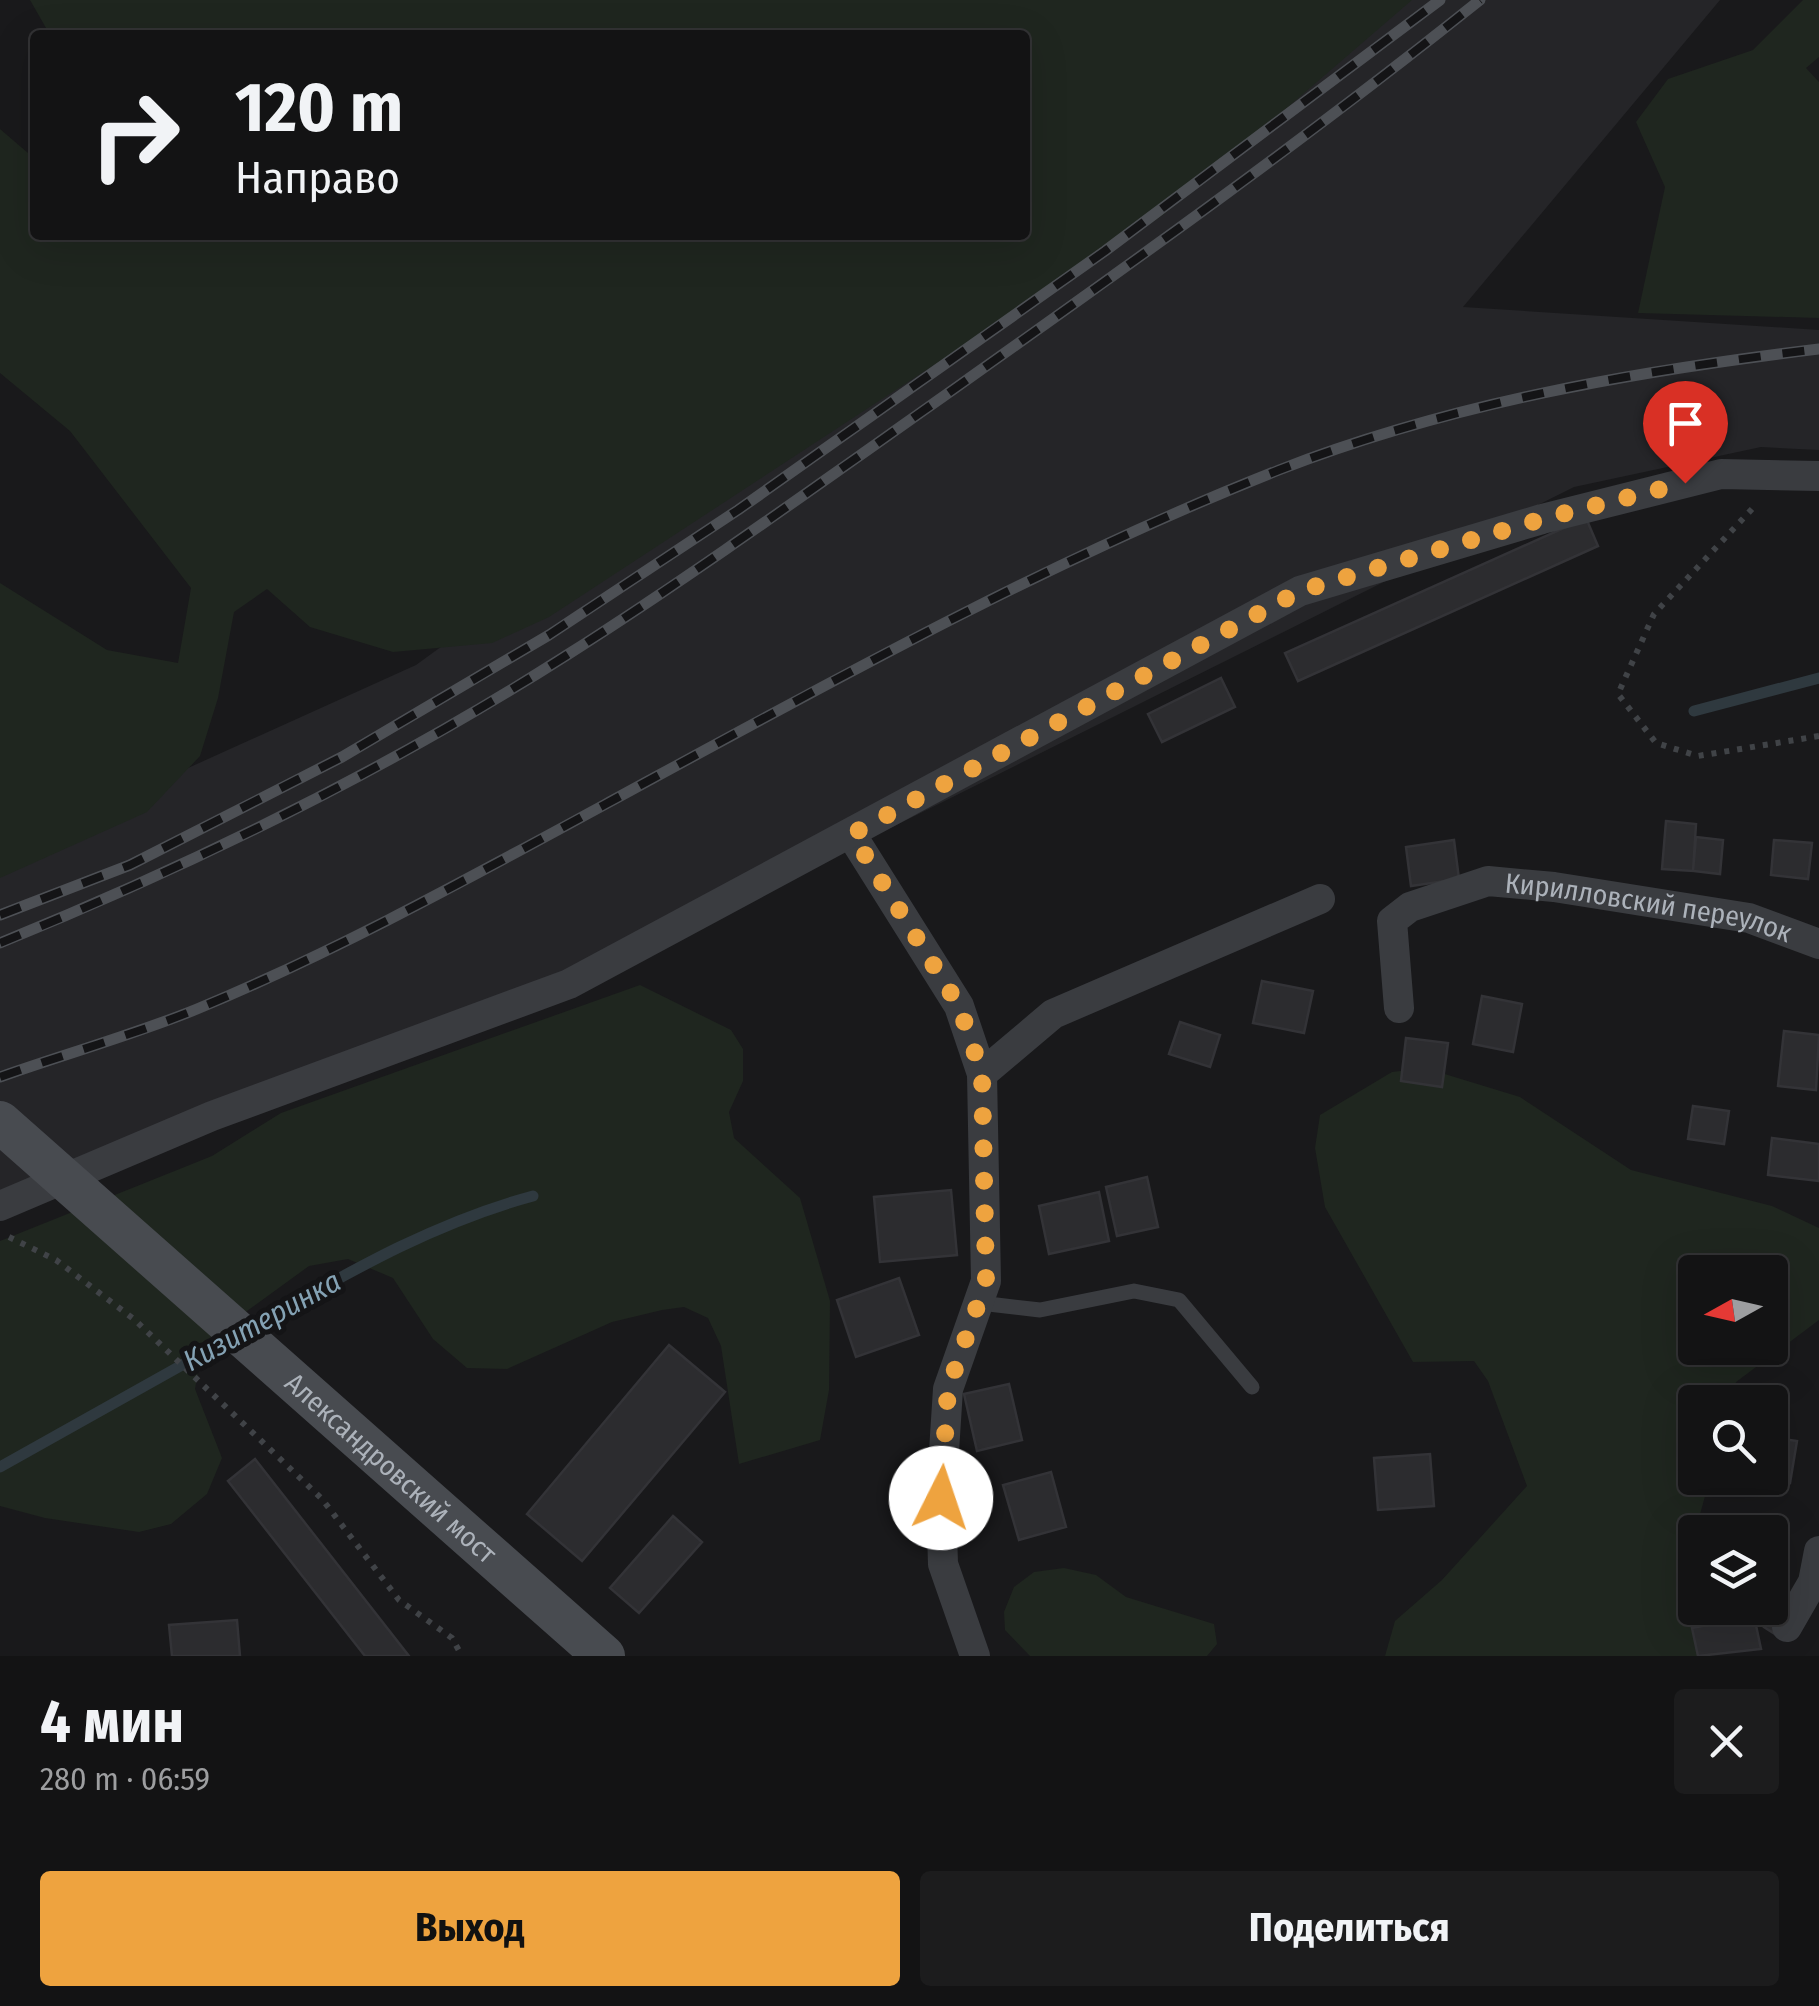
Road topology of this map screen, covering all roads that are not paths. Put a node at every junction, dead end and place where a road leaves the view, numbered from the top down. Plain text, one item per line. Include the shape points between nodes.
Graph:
1 (1819, 476) edge
2 (852, 834) junction
3 (1320, 899) dead end
4 (1819, 944) edge
5 (1399, 1008) dead end
6 (982, 1074) junction
7 (0, 1122) edge
8 (0, 1206) edge
9 (980, 1303) junction
10 (1252, 1387) dead end
11 (1819, 1551) edge
12 (1787, 1626) dead end
13 (604, 1656) edge
14 (976, 1656) edge

1 - 2 street via 1720,474 1300,591
2 - 6 street via 959,1006
2 - 8 street via 569,984 212,1116
3 - 6 street via 1054,1014
4 - 5 street, Кирилловский переулок via 1749,918 1488,881 1410,908 1392,921
6 - 9 street via 988,1232
7 - 13 main road, Александровский мост, bridge
9 - 10 lane via 1040,1310 1134,1292 1179,1300
9 - 14 street via 948,1389 941,1498 943,1564
11 - 12 street via 1813,1582

